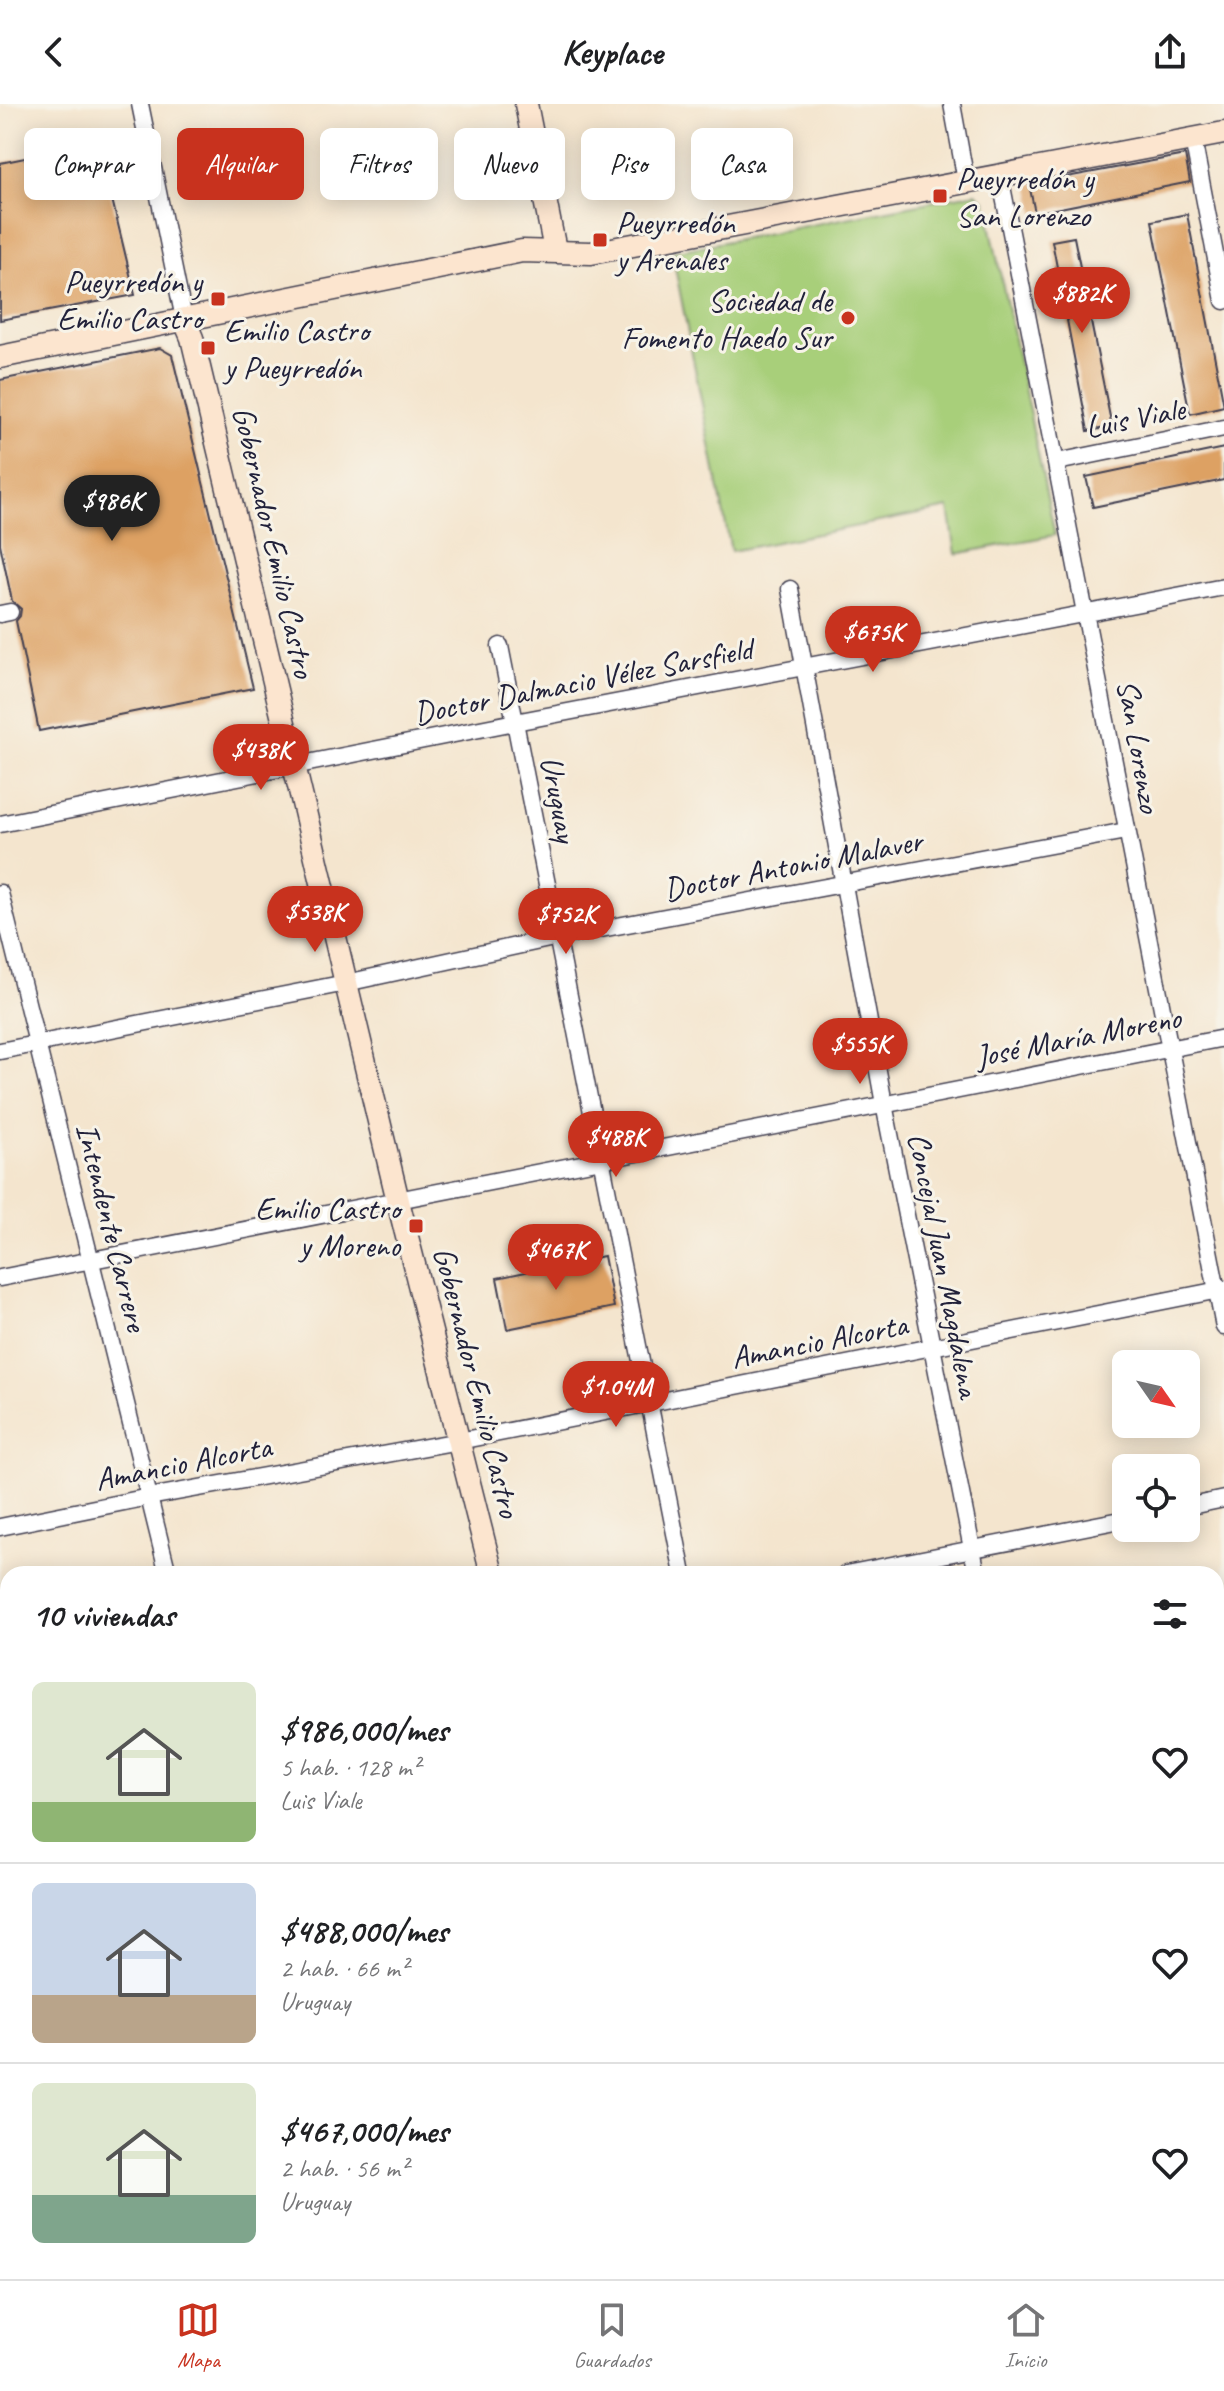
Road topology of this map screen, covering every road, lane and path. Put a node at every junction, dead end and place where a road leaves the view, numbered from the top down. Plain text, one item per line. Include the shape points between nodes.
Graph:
1 (140, 104) edge
2 (526, 104) edge
3 (952, 104) edge
4 (1224, 133) edge
5 (1193, 139) junction
6 (1000, 176) junction
7 (966, 181) junction
8 (555, 250) junction
9 (1224, 301) edge
10 (184, 319) junction
11 (0, 357) edge
12 (1224, 428) edge
13 (1057, 462) junction
14 (1224, 587) edge
15 (790, 589) dead end
16 (1087, 614) junction
17 (500, 646) dead end
18 (803, 667) junction
19 (515, 722) junction
20 (294, 765) junction
21 (0, 824) edge
22 (1126, 831) junction
23 (843, 884) junction
24 (0, 893) edge
25 (558, 937) junction
26 (346, 983) junction
27 (1224, 1038) edge
28 (38, 1044) junction
29 (1170, 1047) junction
30 (0, 1051) edge
31 (884, 1104) junction
32 (601, 1161) junction
33 (398, 1201) junction
34 (91, 1260) junction
35 (0, 1278) edge
36 (1221, 1290) edge
37 (1224, 1327) edge
38 (933, 1348) junction
39 (648, 1401) junction
40 (459, 1441) junction
41 (149, 1497) junction
42 (1224, 1499) edge
43 (1200, 1504) edge
44 (1112, 1522) edge
45 (0, 1527) edge
46 (972, 1549) junction
47 (166, 1566) edge
48 (490, 1566) edge
49 (681, 1566) edge
50 (886, 1566) edge
51 (975, 1566) edge

1 - 10 street
2 - 8 street
3 - 7 street
4 - 5 street
5 - 6 street
5 - 9 street
6 - 7 street
6 - 13 street, San Lorenzo
7 - 8 street via 591,253
8 - 10 street via 522,251
10 - 11 street
10 - 20 street, Gobernador Emilio Castro
12 - 13 street, Luis Viale
13 - 16 street, San Lorenzo
14 - 16 street, Doctor Dalmacio Vélez Sarsfield
15 - 18 street, Concejal Juan Magdalena
16 - 18 street, Doctor Dalmacio Vélez Sarsfield
16 - 22 street, San Lorenzo
17 - 19 street, Uruguay
18 - 19 street, Doctor Dalmacio Vélez Sarsfield
18 - 23 street, Concejal Juan Magdalena
19 - 20 street, Doctor Dalmacio Vélez Sarsfield
19 - 25 street, Uruguay
20 - 21 street, Doctor Dalmacio Vélez Sarsfield
20 - 26 street, Gobernador Emilio Castro
22 - 23 street, Doctor Antonio Malaver
22 - 29 street, San Lorenzo
23 - 25 street, Doctor Antonio Malaver
23 - 31 street, Concejal Juan Magdalena
24 - 28 street, Intendente Carrere
25 - 26 street, Doctor Antonio Malaver
25 - 32 street, Uruguay
26 - 28 street, Doctor Antonio Malaver
26 - 33 street, Gobernador Emilio Castro
27 - 29 street, José María Moreno
28 - 30 street, Doctor Antonio Malaver
28 - 34 street, Intendente Carrere
29 - 31 street, José María Moreno
29 - 36 street, San Lorenzo
31 - 32 street, José María Moreno
31 - 38 street, Concejal Juan Magdalena
32 - 33 street, José María Moreno
32 - 39 street, Uruguay
33 - 34 street, José María Moreno
33 - 40 street, Gobernador Emilio Castro
34 - 35 street, José María Moreno
34 - 41 street, Intendente Carrere
36 - 37 street, San Lorenzo
36 - 38 street, Amancio Alcorta
38 - 39 street, Amancio Alcorta
38 - 46 street, Concejal Juan Magdalena
39 - 40 street, Amancio Alcorta
39 - 49 street, Uruguay
40 - 41 street, Amancio Alcorta
40 - 48 street, Gobernador Emilio Castro
41 - 45 street, Amancio Alcorta
41 - 47 street, Intendente Carrere
42 - 43 street
44 - 46 street
46 - 50 street
46 - 51 street, Concejal Juan Magdalena

